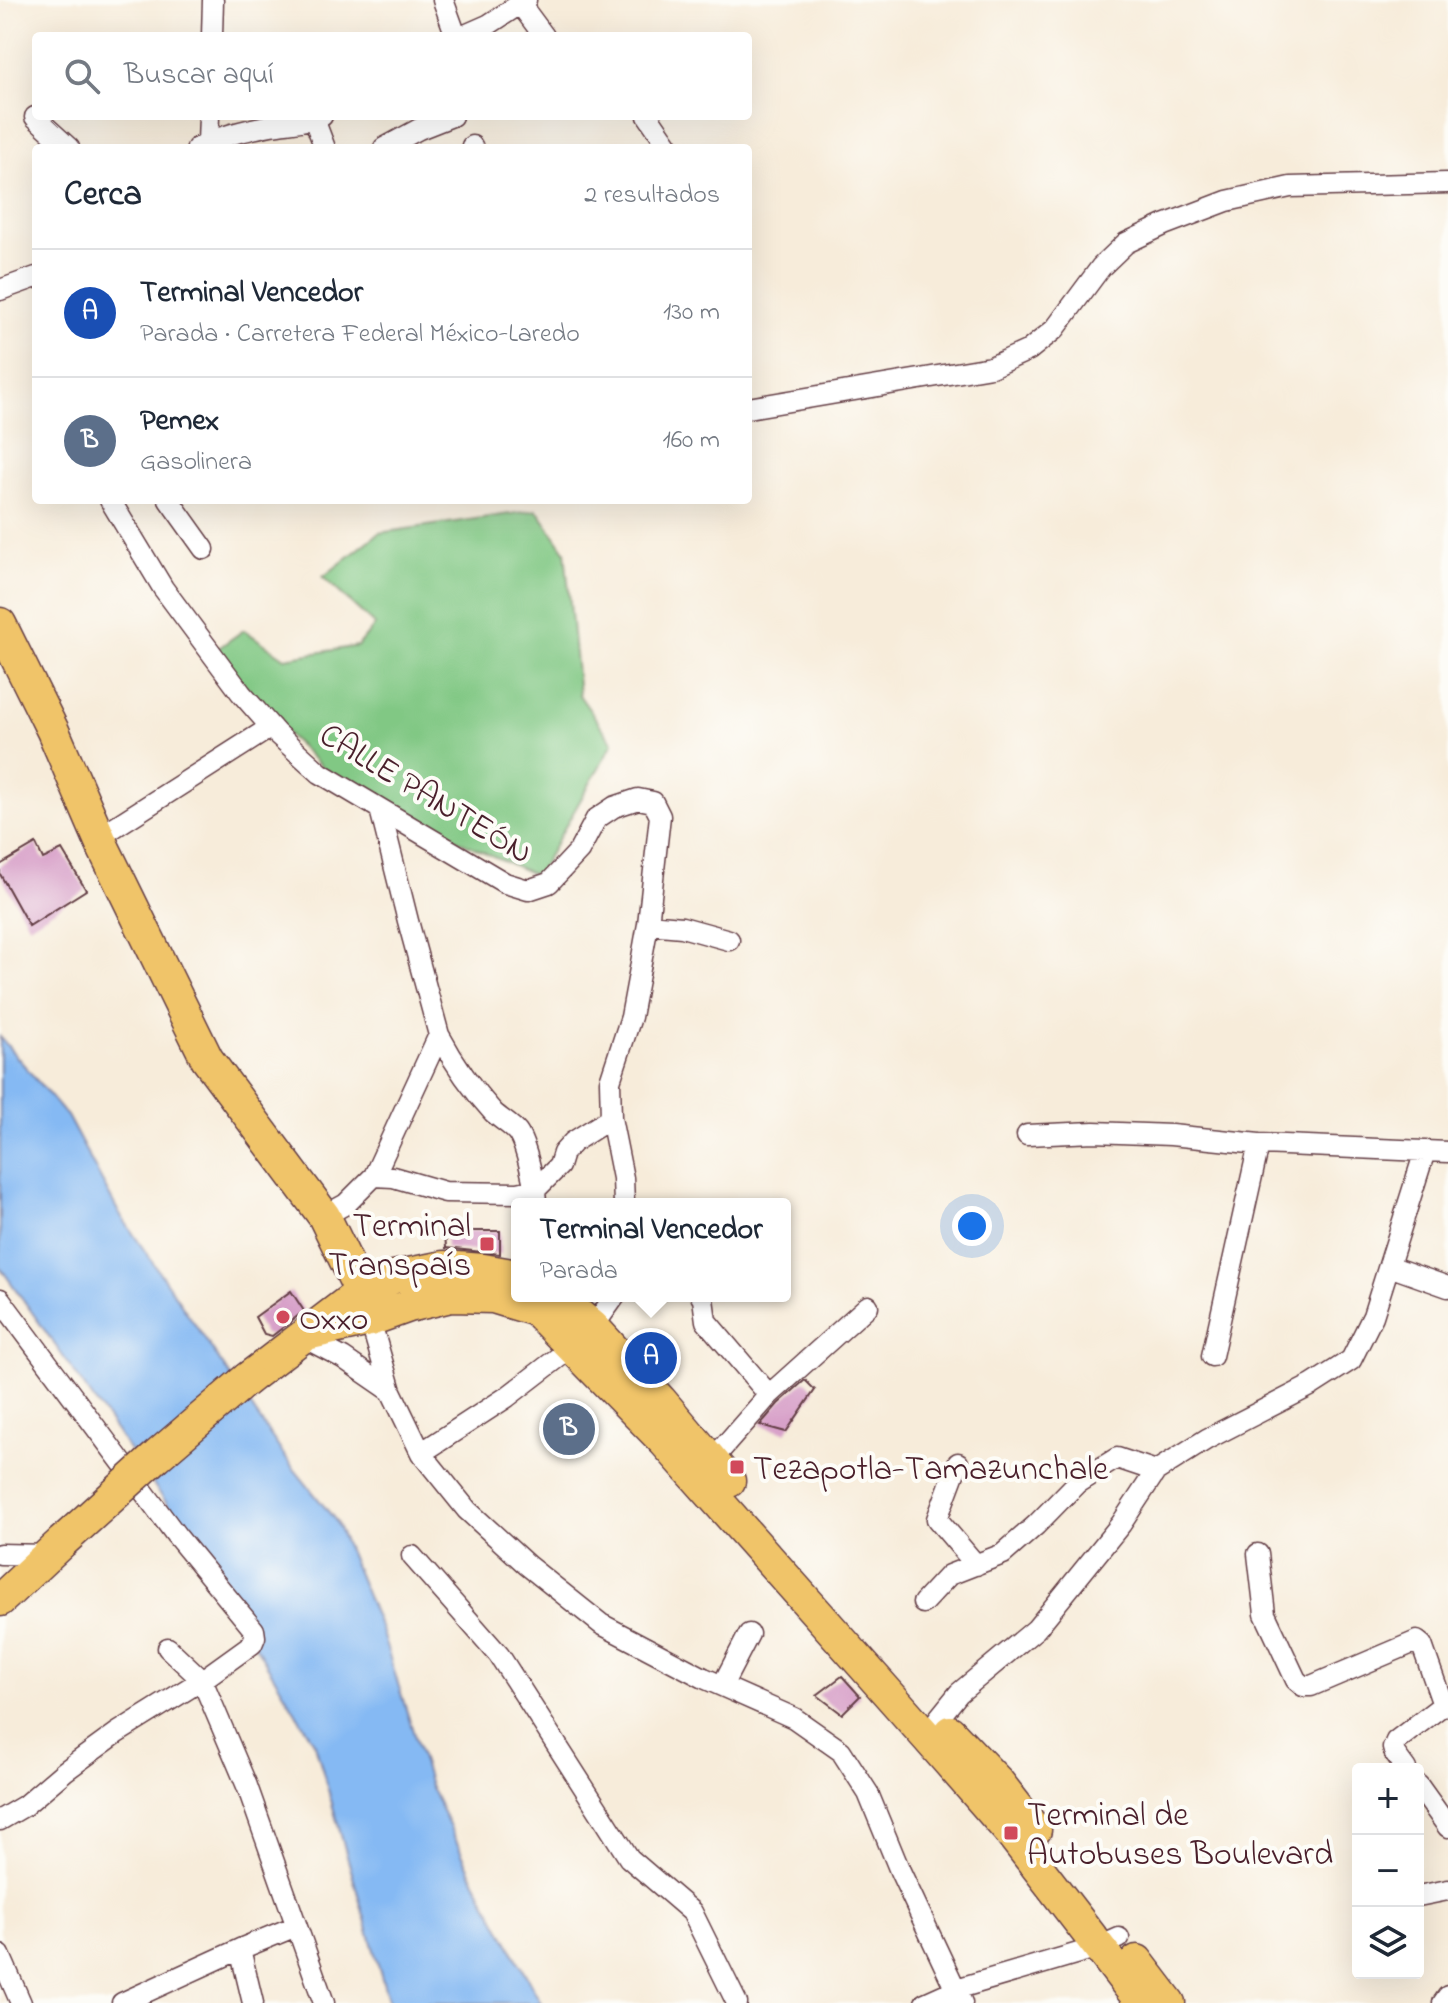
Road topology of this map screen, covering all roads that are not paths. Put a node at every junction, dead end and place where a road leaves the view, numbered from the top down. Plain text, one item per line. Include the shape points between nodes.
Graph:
1 (213, 0) edge
2 (443, 0) edge
3 (524, 2) edge
4 (212, 32) edge
5 (455, 32) edge
6 (472, 32) edge
7 (542, 32) edge
8 (38, 120) edge
9 (208, 120) edge
10 (311, 120) edge
11 (319, 120) edge
12 (442, 120) edge
13 (651, 120) edge
14 (65, 144) edge
15 (202, 144) edge
16 (206, 144) edge
17 (324, 144) edge
18 (391, 144) edge
19 (667, 144) edge
20 (1448, 183) edge
21 (32, 278) edge
22 (0, 290) edge
23 (752, 407) edge
24 (115, 504) edge
25 (172, 504) edge
26 (204, 549) dead end
27 (0, 624) edge
28 (271, 727) junction
29 (380, 809) junction
30 (99, 837) junction
31 (648, 924) junction
32 (729, 940) dead end
33 (439, 1035) junction
34 (611, 1118) junction
35 (1027, 1135) dead end
36 (1259, 1144) junction
37 (1425, 1151) junction
38 (1448, 1152) edge
39 (374, 1176) junction
40 (536, 1197) edge
41 (624, 1198) edge
42 (324, 1216) junction
43 (1389, 1266) junction
44 (511, 1275) edge
45 (1448, 1287) edge
46 (0, 1299) edge
47 (560, 1302) edge
48 (610, 1302) edge
49 (703, 1302) edge
50 (365, 1306) junction
51 (868, 1306) dead end
52 (305, 1335) junction
53 (582, 1337) junction
54 (1212, 1356) dead end
55 (391, 1391) junction
56 (769, 1395) junction
57 (421, 1453) junction
58 (712, 1460) junction
59 (958, 1463) dead end
60 (1156, 1471) junction
61 (54, 1549) junction
62 (0, 1554) edge
63 (1258, 1554) dead end
64 (412, 1556) dead end
65 (976, 1565) junction
66 (0, 1600) edge
67 (923, 1603) dead end
68 (749, 1634) dead end
69 (168, 1648) dead end
70 (865, 1653) junction
71 (202, 1680) junction
72 (722, 1686) junction
73 (1445, 1705) edge
74 (938, 1719) junction
75 (1402, 1763) edge
76 (1432, 1795) edge
77 (0, 1820) edge
78 (1448, 1827) edge
79 (1448, 1890) edge
80 (1424, 1895) edge
81 (296, 1926) junction
82 (1109, 1943) junction
83 (240, 1949) junction
84 (0, 1955) edge
85 (959, 1996) edge
86 (1448, 1996) edge
87 (21, 2003) edge
88 (122, 2003) edge
89 (253, 2003) edge
90 (324, 2003) edge
91 (737, 2003) edge
92 (925, 2003) edge
93 (1142, 2003) edge
94 (1169, 2003) edge
95 (1443, 2003) edge

1 - 4 street
2 - 5 street
3 - 6 street
3 - 7 street
8 - 14 street
9 - 15 street
10 - 16 street
11 - 17 street
12 - 18 street
13 - 19 street
20 - 23 street via 1290,187 1227,201 1126,243 1055,329 1029,350 991,367
21 - 22 street
24 - 28 street, CALLE PANTEÓN via 163,588
25 - 26 street
27 - 30 main road
28 - 29 street, CALLE PANTEÓN via 320,773
28 - 30 street
29 - 31 street, CALLE PANTEÓN via 505,883 528,890 549,883 579,851 596,819 638,799 653,802 660,816
29 - 33 street
30 - 42 main road via 207,1059
31 - 32 street
31 - 34 street via 631,1017 610,1081
33 - 39 street
33 - 40 street via 467,1081 517,1132
34 - 40 street via 573,1142
34 - 41 street
35 - 36 street via 1094,1132
36 - 37 street
36 - 54 street
37 - 38 street
37 - 43 street
39 - 40 street via 445,1192
39 - 42 street via 346,1204
42 - 50 main road
43 - 45 street
43 - 60 street via 1351,1360
44 - 50 main road via 444,1267 394,1277
46 - 71 street via 176,1535 254,1630 252,1644
47 - 53 main road
48 - 53 street
49 - 56 street via 706,1321
50 - 52 main road
50 - 53 main road via 493,1297 536,1310
50 - 55 street
51 - 56 street
52 - 55 street
52 - 61 main road, bridge via 247,1379
53 - 57 street via 507,1397
53 - 58 main road via 660,1400
53 - 70 main road via 664,1441
55 - 57 street
56 - 58 street
57 - 72 street via 467,1510 601,1624
58 - 70 main road
59 - 65 street via 937,1519
60 - 65 street via 1117,1458 1077,1483 1003,1554
60 - 74 street via 1121,1524 1036,1629 959,1693
61 - 62 street
61 - 66 main road
63 - 73 street via 1265,1614 1303,1686 1417,1641
64 - 91 street via 499,1655 629,1858 692,1912
65 - 67 street via 949,1575
68 - 72 street
69 - 71 street
70 - 74 main road
70 - 82 main road via 1011,1833
71 - 77 street via 117,1733
71 - 81 street via 247,1786
72 - 85 street via 794,1718 841,1751 868,1793
73 - 75 street via 1396,1741 1393,1748
74 - 82 main road via 997,1781
76 - 78 street
79 - 80 street
81 - 83 street
81 - 90 street
82 - 85 street
82 - 93 main road
82 - 94 main road
83 - 88 street
83 - 89 street
84 - 87 street
85 - 92 street
86 - 95 street

